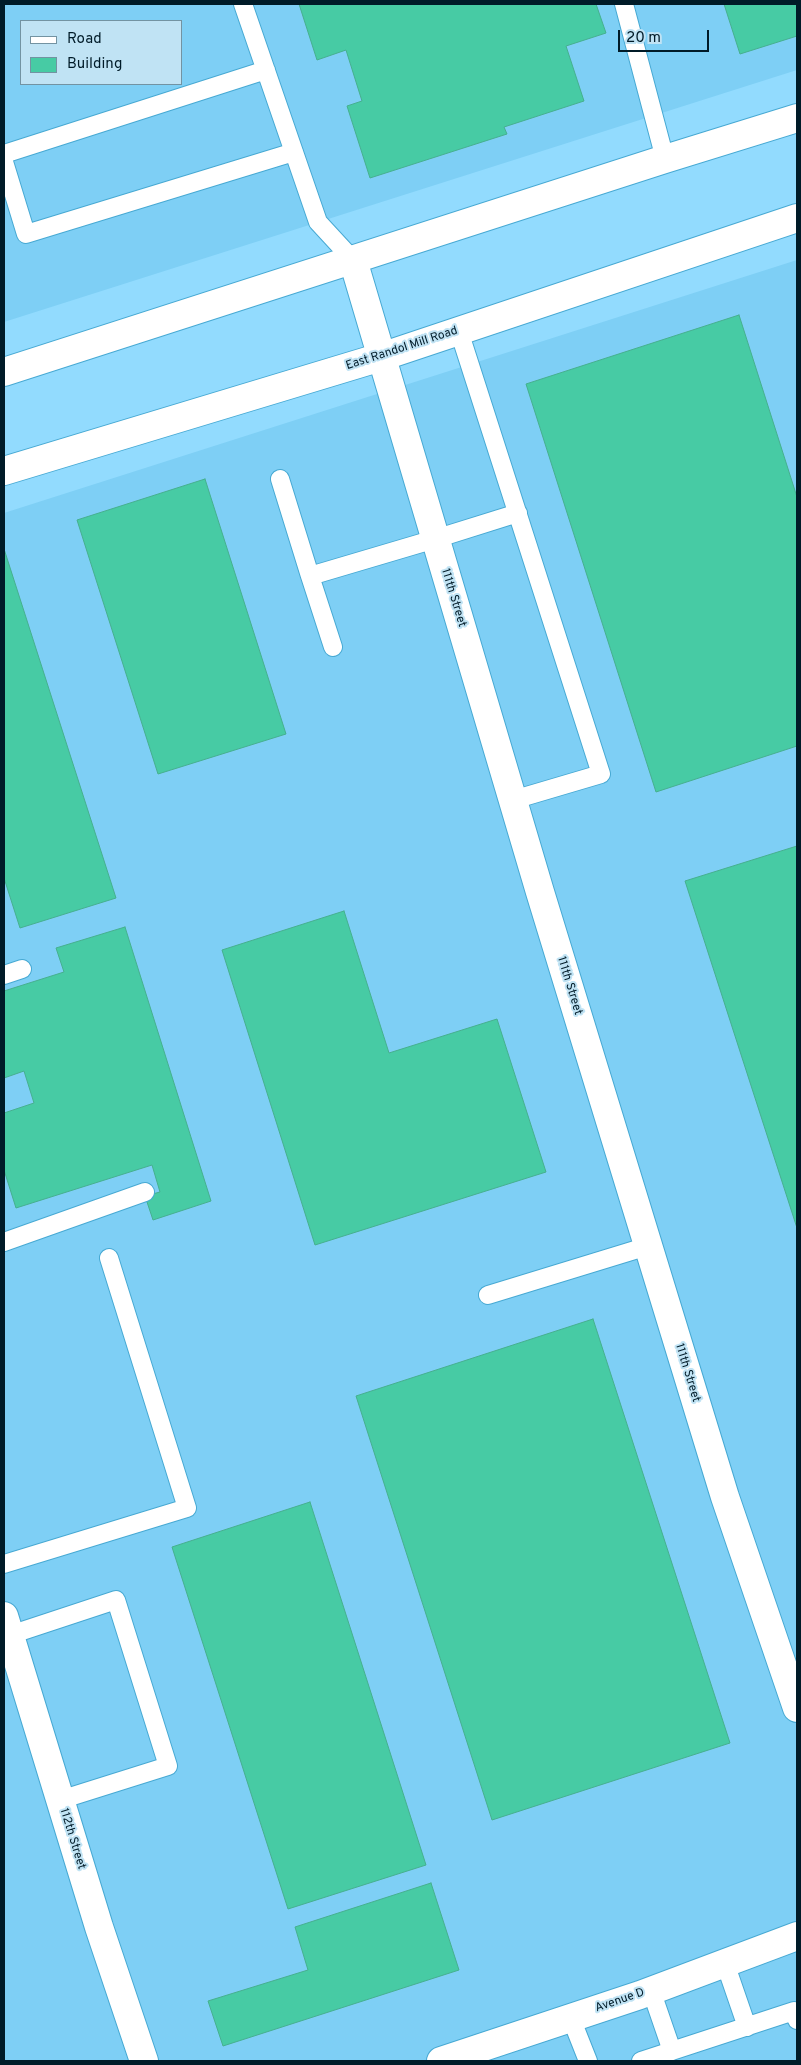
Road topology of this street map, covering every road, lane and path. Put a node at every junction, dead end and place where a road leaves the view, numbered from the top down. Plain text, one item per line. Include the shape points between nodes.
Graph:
1 (243, 4) edge
2 (624, 4) edge
3 (266, 70) junction
4 (797, 118) edge
5 (294, 152) junction
6 (4, 154) edge
7 (665, 159) junction
8 (4, 162) edge
9 (797, 218) edge
10 (353, 260) junction
11 (459, 330) junction
12 (381, 357) junction
13 (4, 372) edge
14 (4, 471) edge
15 (280, 478) dead end
16 (518, 513) junction
17 (435, 539) junction
18 (310, 576) junction
19 (333, 647) dead end
20 (513, 800) junction
21 (22, 969) dead end
22 (4, 975) edge
23 (145, 1192) dead end
24 (4, 1242) edge
25 (648, 1246) junction
26 (109, 1258) dead end
27 (488, 1294) dead end
28 (4, 1564) edge
29 (7, 1626) edge
30 (797, 1708) edge
31 (60, 1800) junction
32 (797, 1936) edge
33 (725, 1963) junction
34 (651, 1990) junction
35 (571, 2018) junction
36 (797, 2020) edge
37 (746, 2027) junction
38 (672, 2051) junction
39 (490, 2054) edge
40 (144, 2061) edge
41 (441, 2061) edge
42 (588, 2061) edge
43 (641, 2061) edge

1 - 3 lane
2 - 7 lane
3 - 5 lane
3 - 6 lane
4 - 7 street
5 - 8 lane via 26,234
5 - 10 lane via 318,222
7 - 10 street
9 - 11 street, East Randol Mill Road
10 - 12 street, 111th Street
10 - 13 street
11 - 12 street, East Randol Mill Road
11 - 16 lane
12 - 14 street, East Randol Mill Road
12 - 17 street, 111th Street
15 - 18 lane
16 - 17 lane
16 - 20 lane via 601,774
17 - 18 lane
17 - 20 street, 111th Street
18 - 19 lane
20 - 25 street, 111th Street
21 - 22 lane
23 - 24 lane
25 - 27 lane
25 - 30 street, 111th Street via 725,1497
26 - 28 lane via 187,1508
29 - 31 street, 112th Street
29 - 31 lane via 116,1600 168,1766
31 - 40 street, 112th Street
32 - 33 street, Avenue D
33 - 34 street, Avenue D
33 - 37 lane
34 - 35 street, Avenue D
34 - 38 lane
35 - 39 street, Avenue D
35 - 42 lane
36 - 37 lane via 794,2011
37 - 38 lane
38 - 43 lane
39 - 41 street, Avenue D

